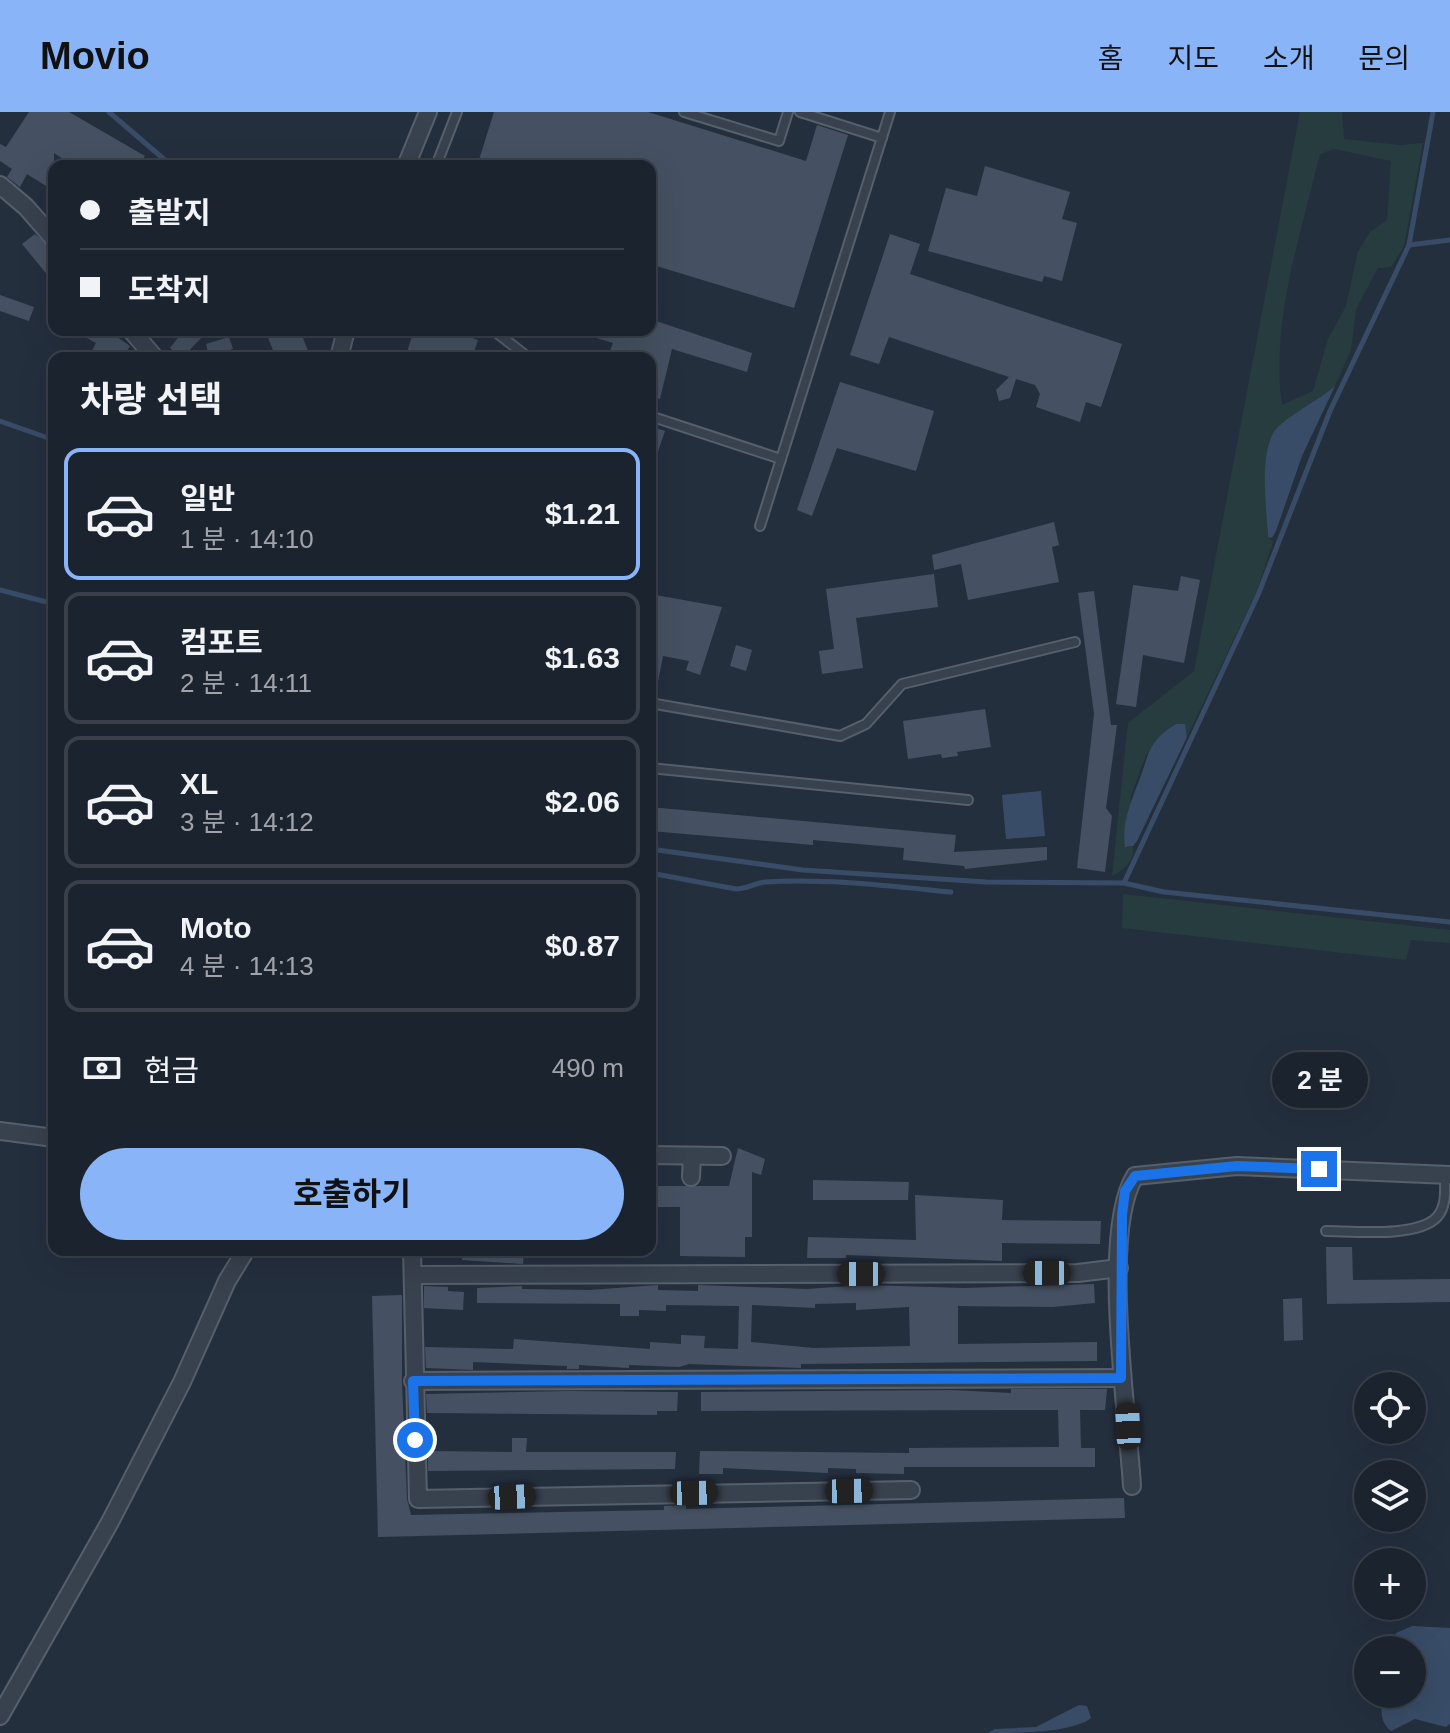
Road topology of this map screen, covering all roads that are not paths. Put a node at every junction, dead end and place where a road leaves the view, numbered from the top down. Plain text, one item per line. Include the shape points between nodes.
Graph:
1 (428, 112) edge
2 (457, 112) edge
3 (684, 112) edge
4 (788, 112) edge
5 (800, 112) edge
6 (890, 112) edge
7 (882, 138) junction
8 (408, 160) edge
9 (438, 160) edge
10 (0, 185) edge
11 (48, 232) edge
12 (136, 336) edge
13 (501, 336) edge
14 (150, 352) edge
15 (521, 352) edge
16 (656, 418) edge
17 (781, 459) junction
18 (760, 526) dead end
19 (1075, 642) dead end
20 (656, 704) edge
21 (656, 769) edge
22 (968, 800) dead end
23 (0, 1131) edge
24 (48, 1137) edge
25 (656, 1155) edge
26 (692, 1156) junction
27 (722, 1156) dead end
28 (1448, 1175) edge
29 (691, 1177) dead end
30 (1326, 1231) dead end
31 (242, 1256) edge
32 (412, 1256) edge
33 (1119, 1268) junction
34 (413, 1275) junction
35 (1121, 1378) junction
36 (413, 1381) junction
37 (1132, 1486) dead end
38 (911, 1490) dead end
39 (0, 1716) edge

1 - 8 street
2 - 9 lane
3 - 4 lane via 779,141
5 - 7 lane
6 - 7 lane
7 - 17 lane
10 - 11 street
12 - 14 street
13 - 15 lane
16 - 17 lane
17 - 18 lane
19 - 20 lane via 902,684 866,724 840,736
21 - 22 lane
23 - 24 street
25 - 26 street
26 - 27 street
26 - 29 street
28 - 30 lane via 1436,1218 1414,1228
28 - 33 street via 1237,1166 1135,1176 1125,1191
31 - 39 street via 110,1522
32 - 34 street
33 - 34 street via 1078,1273
33 - 35 street
34 - 36 street
35 - 36 street
35 - 37 street
36 - 38 street via 418,1499

